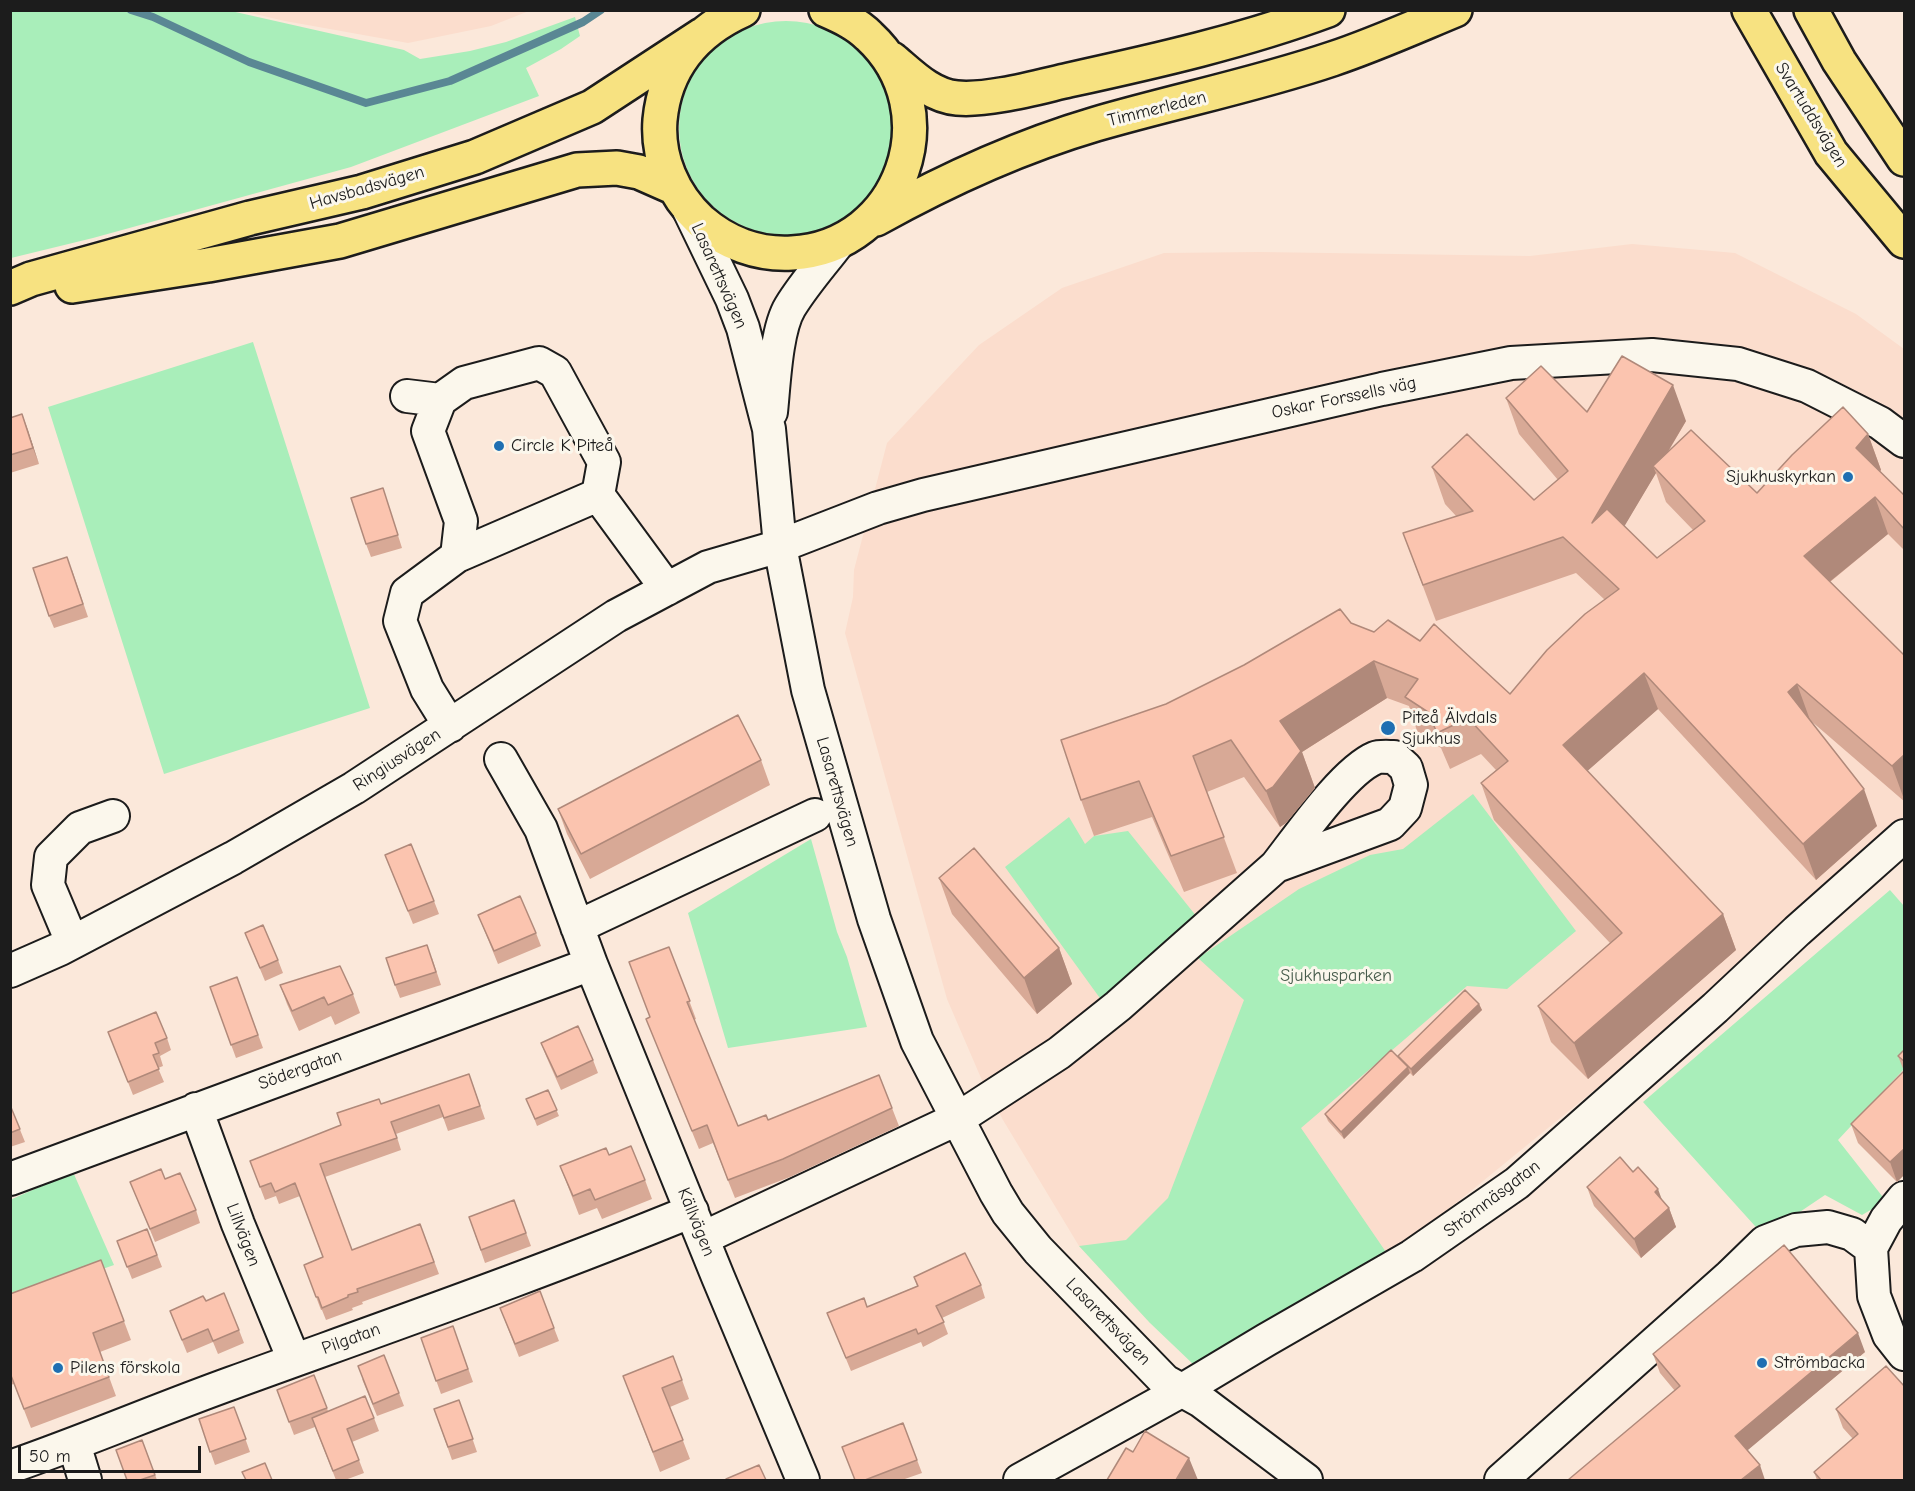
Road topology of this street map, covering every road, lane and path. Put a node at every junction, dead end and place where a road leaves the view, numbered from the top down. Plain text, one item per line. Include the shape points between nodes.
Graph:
1 (743, 10) edge
2 (826, 10) edge
3 (1328, 10) edge
4 (1455, 10) edge
5 (1749, 10) edge
6 (1811, 10) edge
7 (871, 33) edge
8 (702, 35) junction
9 (1905, 159) edge
10 (681, 198) junction
11 (867, 224) junction
12 (1905, 241) edge
13 (838, 243) junction
14 (10, 288) edge
15 (10, 294) edge
16 (407, 396) dead end
17 (440, 400) junction
18 (1905, 441) edge
19 (771, 449) junction
20 (598, 495) junction
21 (780, 546) junction
22 (457, 556) junction
23 (667, 589) junction
24 (450, 726) junction
25 (501, 759) dead end
26 (815, 815) dead end
27 (113, 816) dead end
28 (1903, 840) edge
29 (1276, 866) dead end
30 (577, 927) junction
31 (72, 942) junction
32 (591, 964) junction
33 (10, 971) edge
34 (196, 1109) junction
35 (959, 1118) junction
36 (10, 1179) edge
37 (1905, 1198) edge
38 (698, 1225) junction
39 (1871, 1248) junction
40 (1905, 1354) edge
41 (294, 1360) junction
42 (1181, 1391) junction
43 (74, 1444) junction
44 (10, 1467) edge
45 (85, 1480) edge
46 (803, 1480) edge
47 (1020, 1480) edge
48 (1306, 1480) edge
49 (1501, 1480) edge

1 - 8 main road
2 - 7 main road
3 - 7 main road via 1132,66 976,97 936,93 912,77
4 - 11 main road, Timmerleden via 1332,59 1018,150 956,176
5 - 12 main road, Svartuddsvägen via 1831,153
6 - 9 main road via 1839,61
7 - 11 main road via 901,81 909,111 910,143 902,173 888,201
8 - 10 main road via 670,79 662,106 659,133 663,160
8 - 14 main road, Havsbadsvägen via 592,107 475,157 362,192 250,218
10 - 13 main road via 713,232 743,247 776,254 809,252
10 - 15 main road via 639,172 617,168 577,170 340,241
10 - 19 street, Lasarettsvägen via 743,328
11 - 13 main road
13 - 19 street, Lasarettsvägen via 790,308 784,323 776,365
16 - 17 street
17 - 20 street via 464,383 509,370 539,363 555,372 604,462
17 - 22 street via 428,431 461,520
18 - 21 street, Oskar Forssells väg via 1880,423 1807,386 1738,364 1652,355 1511,363 923,495
19 - 21 street, Lasarettsvägen
20 - 22 street
20 - 23 street
21 - 23 street, Ringiusvägen via 708,567
21 - 35 street, Lasarettsvägen via 808,690 874,919 917,1041
22 - 24 street via 406,593 400,621 427,689
23 - 24 street, Ringiusvägen via 616,616
24 - 31 street, Ringiusvägen via 354,788 233,858
25 - 30 street, Källvägen via 541,829
26 - 30 street
27 - 31 street via 80,828 51,856 48,885
28 - 42 street, Strömnäsgatan via 1516,1183 1420,1251
29 - 35 street via 1059,1053
30 - 32 street, Källvägen
31 - 33 street, Ringiusvägen
32 - 34 street, Södergatan
32 - 38 street, Källvägen
34 - 36 street, Södergatan
34 - 41 street, Lillvägen
35 - 38 street, Pilgatan
35 - 42 street, Lasarettsvägen via 1008,1213 1142,1359
37 - 39 street via 1886,1220
38 - 41 street, Pilgatan via 581,1257
38 - 46 street, Källvägen
39 - 40 street via 1874,1296 1889,1335
39 - 49 street via 1852,1234 1828,1227 1796,1230 1765,1242
41 - 43 street, Pilgatan
42 - 47 street, Strömnäsgatan
42 - 48 street, Lasarettsvägen via 1201,1401
43 - 44 street, Pilgatan
43 - 45 street

